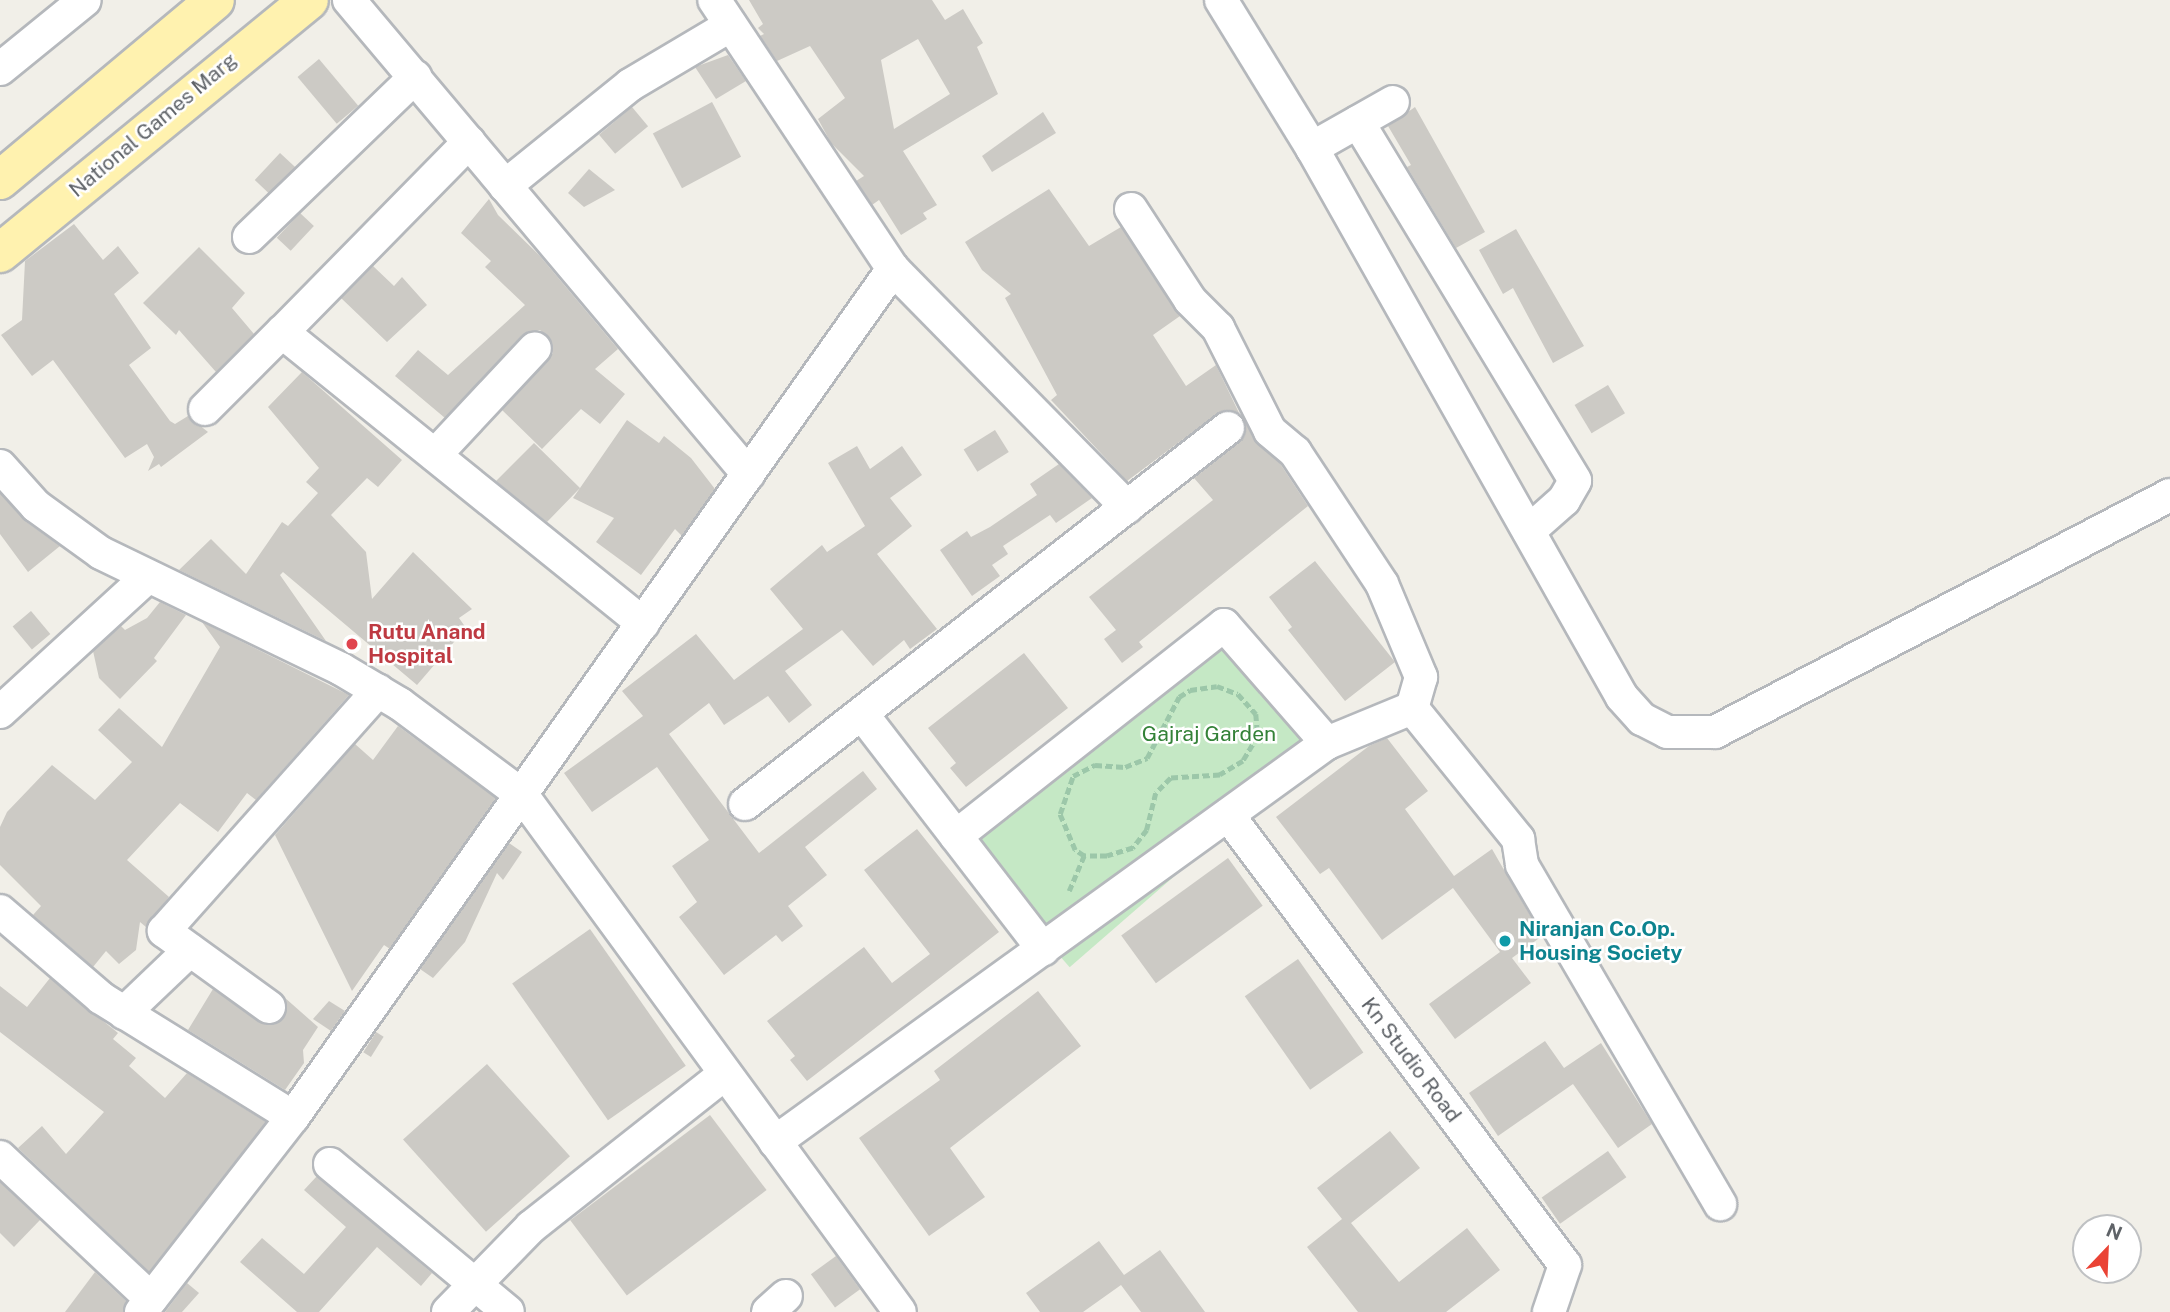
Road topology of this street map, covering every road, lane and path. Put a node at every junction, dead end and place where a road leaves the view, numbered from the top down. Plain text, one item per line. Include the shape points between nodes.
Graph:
1 (85, 0) edge
2 (215, 0) edge
3 (309, 0) edge
4 (349, 0) edge
5 (1221, 0) edge
6 (722, 12) edge
7 (0, 69) edge
8 (415, 77) junction
9 (1393, 102) dead end
10 (1358, 122) junction
11 (469, 142) junction
12 (1312, 148) junction
13 (0, 180) edge
14 (505, 186) junction
15 (1131, 209) dead end
16 (249, 237) dead end
17 (0, 253) edge
18 (892, 269) junction
19 (282, 332) junction
20 (535, 348) dead end
21 (205, 409) dead end
22 (1228, 428) dead end
23 (435, 455) junction
24 (748, 474) junction
25 (3, 475) edge
26 (2170, 495) edge
27 (1127, 507) junction
28 (1529, 531) junction
29 (146, 578) junction
30 (643, 623) junction
31 (378, 691) junction
32 (1412, 708) junction
33 (0, 712) edge
34 (862, 714) junction
35 (1327, 743) junction
36 (522, 795) junction
37 (745, 804) dead end
38 (1228, 814) junction
39 (956, 836) junction
40 (1084, 856) joint
41 (0, 911) edge
42 (1043, 949) junction
43 (190, 950) junction
44 (269, 1007) dead end
45 (124, 1013) junction
46 (725, 1074) junction
47 (293, 1117) junction
48 (775, 1142) junction
49 (0, 1157) edge
50 (330, 1164) dead end
51 (1720, 1204) dead end
52 (475, 1284) junction
53 (146, 1306) edge
54 (448, 1312) edge
55 (508, 1312) edge
56 (900, 1312) edge
57 (1549, 1312) edge

1 - 7 street
2 - 13 main road
3 - 17 main road, National Games Marg
4 - 8 street
5 - 12 street
6 - 14 street
6 - 18 street
8 - 11 street
8 - 16 street
9 - 10 street
10 - 12 street
10 - 28 street via 1575,481 1564,500
11 - 14 street
11 - 19 street
12 - 28 street
14 - 24 street
15 - 32 street via 1190,300 1218,328 1270,431 1295,452 1382,584 1420,677
18 - 24 street
18 - 27 street
19 - 21 street
19 - 23 street
20 - 23 street
22 - 27 street
23 - 30 street
24 - 30 street
25 - 29 street via 67,531
26 - 28 street via 1715,732 1690,735 1667,732 1642,719 1622,697
27 - 34 street
29 - 31 street via 341,668
29 - 33 street
30 - 36 street
31 - 36 street
31 - 43 street via 164,930
32 - 35 street
32 - 51 street via 1518,839 1522,865
34 - 37 street
34 - 39 street
35 - 38 street
35 - 39 street via 1224,625
36 - 46 street
36 - 47 street
38 - 42 street
38 - 57 street, Kn Studio Road via 1565,1265
39 - 42 street
40 - 40 path via 1119,854 1143,840 1156,793 1171,778 1220,775 1243,761 1254,748 1260,726 1249,703 1229,689 1190,690 1171,707 1156,748 1147,758 1125,767 1095,765 1073,776 1060,814 1069,839
41 - 45 street
42 - 48 street
43 - 44 street
43 - 45 street
45 - 47 street
46 - 48 street
46 - 52 street via 531,1227
47 - 53 street
48 - 56 street
49 - 53 street
50 - 52 street
52 - 54 street
52 - 55 street

